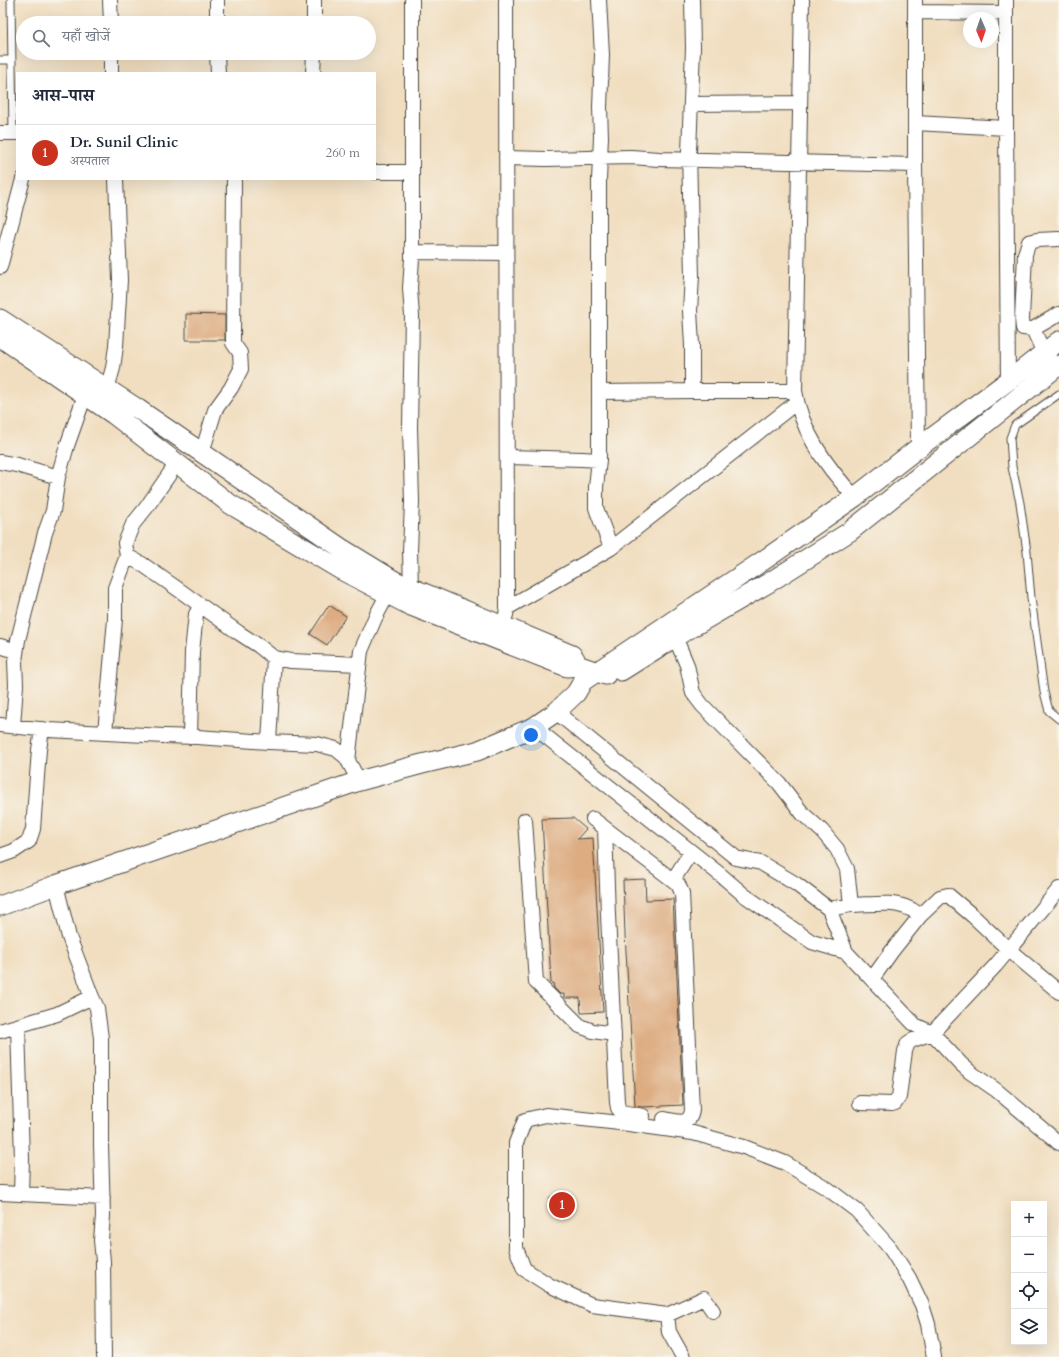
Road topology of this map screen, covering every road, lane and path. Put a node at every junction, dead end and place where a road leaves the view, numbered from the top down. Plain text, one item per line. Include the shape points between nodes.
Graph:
1 (11, 0) edge
2 (110, 0) edge
3 (217, 0) edge
4 (314, 0) edge
5 (412, 0) edge
6 (506, 0) edge
7 (599, 0) edge
8 (692, 0) edge
9 (802, 0) edge
10 (915, 6) edge
11 (1006, 7) edge
12 (111, 16) edge
13 (217, 16) edge
14 (314, 16) edge
15 (0, 60) edge
16 (12, 60) junction
17 (111, 60) edge
18 (217, 60) edge
19 (314, 60) edge
20 (111, 72) edge
21 (218, 72) edge
22 (313, 72) edge
23 (800, 102) junction
24 (691, 104) junction
25 (915, 123) junction
26 (1006, 128) junction
27 (10, 133) edge
28 (506, 158) junction
29 (600, 158) junction
30 (689, 159) junction
31 (799, 162) junction
32 (915, 165) junction
33 (376, 172) edge
34 (411, 172) junction
35 (24, 180) edge
36 (116, 180) edge
37 (234, 180) edge
38 (1059, 239) edge
39 (412, 252) junction
40 (506, 253) junction
41 (0, 266) edge
42 (1059, 314) edge
43 (0, 319) edge
44 (1033, 329) junction
45 (0, 337) edge
46 (1059, 341) edge
47 (1044, 353) junction
48 (1059, 365) edge
49 (1008, 381) junction
50 (107, 388) junction
51 (692, 391) junction
52 (599, 392) junction
53 (1059, 394) edge
54 (85, 395) junction
55 (796, 396) junction
56 (918, 448) junction
57 (202, 453) junction
58 (507, 457) junction
59 (598, 460) junction
60 (0, 462) edge
61 (177, 463) junction
62 (58, 477) junction
63 (855, 497) junction
64 (611, 548) junction
65 (127, 556) junction
66 (398, 588) junction
67 (201, 606) junction
68 (507, 608) junction
69 (504, 627) junction
70 (675, 637) junction
71 (0, 646) edge
72 (16, 651) junction
73 (274, 658) junction
74 (359, 664) junction
75 (580, 666) junction
76 (605, 674) junction
77 (556, 712) junction
78 (1059, 719) edge
79 (7, 726) edge
80 (534, 727) junction
81 (42, 730) junction
82 (105, 733) junction
83 (190, 736) junction
84 (269, 742) junction
85 (348, 761) junction
86 (359, 782) junction
87 (593, 819) dead end
88 (525, 820) dead end
89 (605, 828) junction
90 (691, 852) junction
91 (0, 856) edge
92 (736, 858) junction
93 (722, 876) junction
94 (673, 880) junction
95 (56, 885) junction
96 (1059, 889) edge
97 (851, 905) junction
98 (0, 906) edge
99 (829, 909) junction
100 (920, 916) junction
101 (1008, 950) junction
102 (846, 952) junction
103 (872, 979) junction
104 (1059, 992) edge
105 (92, 997) junction
106 (18, 1026) junction
107 (0, 1031) edge
108 (932, 1032) junction
109 (614, 1034) junction
110 (860, 1103) dead end
111 (1059, 1143) edge
112 (0, 1193) edge
113 (21, 1194) junction
114 (103, 1198) junction
115 (714, 1311) dead end
116 (667, 1315) junction
117 (104, 1357) edge
118 (683, 1357) edge
119 (934, 1357) edge

1 - 16 lane
2 - 12 street
3 - 13 street
4 - 14 street
5 - 34 street
6 - 28 street
7 - 29 street via 602,55
8 - 24 street
9 - 23 street
10 - 11 street
10 - 25 street
11 - 26 street
15 - 16 lane
16 - 27 lane
17 - 20 street
18 - 21 street
19 - 22 street
23 - 24 street
23 - 31 street
24 - 30 street
25 - 26 street
25 - 32 street
26 - 49 street
28 - 29 street
28 - 40 street
29 - 30 street
29 - 52 street
30 - 31 street
30 - 51 street
31 - 32 street
31 - 55 street
32 - 56 street
33 - 34 street
34 - 39 street
35 - 41 street
36 - 50 street via 120,280 114,361
37 - 57 street via 233,343 240,352 241,369 215,410
38 - 44 street via 1029,242 1025,254 1023,328
39 - 40 street
39 - 66 street via 410,551
40 - 58 street
42 - 44 street
43 - 50 street
44 - 47 street
45 - 54 street
46 - 47 street
47 - 49 street
48 - 70 street via 849,532
49 - 56 street
50 - 57 street
51 - 52 street
51 - 55 street
52 - 59 street
53 - 78 lane via 1015,425 1010,438 1044,692 1049,711
54 - 61 street
54 - 62 street
55 - 63 street via 819,452
55 - 64 street
56 - 63 street
57 - 66 street
58 - 59 street
58 - 68 street
59 - 64 street via 596,508
60 - 62 street
61 - 65 street via 133,524 125,543
61 - 66 street via 230,504 340,570
62 - 72 street via 53,511 45,533
63 - 76 street
64 - 68 street
65 - 67 street
65 - 82 street via 115,588 116,619
66 - 69 street
66 - 74 street via 375,618 361,650
66 - 75 street via 411,606 567,667
67 - 73 street
67 - 83 street via 196,614 192,652
68 - 69 street
69 - 75 street via 572,655
70 - 76 street
70 - 97 street via 687,665 693,693 702,705 779,783 839,853 847,869
71 - 72 street
72 - 79 street
73 - 74 street
73 - 84 street
74 - 85 street
75 - 76 street
76 - 77 street via 591,691 576,693
77 - 80 street
77 - 92 street
79 - 81 street
80 - 86 street via 477,751
80 - 90 street
81 - 82 street
81 - 91 street via 33,829 29,841
82 - 83 street
83 - 84 street
84 - 85 street via 317,744 336,749
85 - 86 street
86 - 95 street
87 - 89 street
88 - 109 street via 536,982 580,1026
89 - 94 street
89 - 109 street
90 - 93 street
90 - 94 street
92 - 93 street
92 - 99 street via 761,863 796,884
93 - 102 street via 744,895 812,942
94 - 109 street via 682,893 692,1110 689,1120 676,1121 621,1112 617,1102
95 - 98 street
95 - 105 street via 64,922
96 - 101 street
97 - 99 street
97 - 100 street via 901,906 911,909
99 - 102 street
100 - 101 street via 940,897 948,895
100 - 103 street
101 - 104 street
101 - 108 street via 996,966
102 - 103 street
103 - 108 street via 915,1025
105 - 106 street via 57,1014
105 - 114 street via 97,1008 101,1038
106 - 107 street
106 - 113 street
108 - 110 street via 906,1046 896,1103
108 - 111 street via 965,1068
112 - 113 street
113 - 114 street
114 - 117 street via 101,1240
115 - 116 street via 704,1298
116 - 118 street via 669,1332
116 - 119 street via 592,1305 524,1269 516,1248 516,1143 525,1120 546,1115 693,1133 744,1147 785,1164 828,1189 857,1211 890,1248 922,1305

